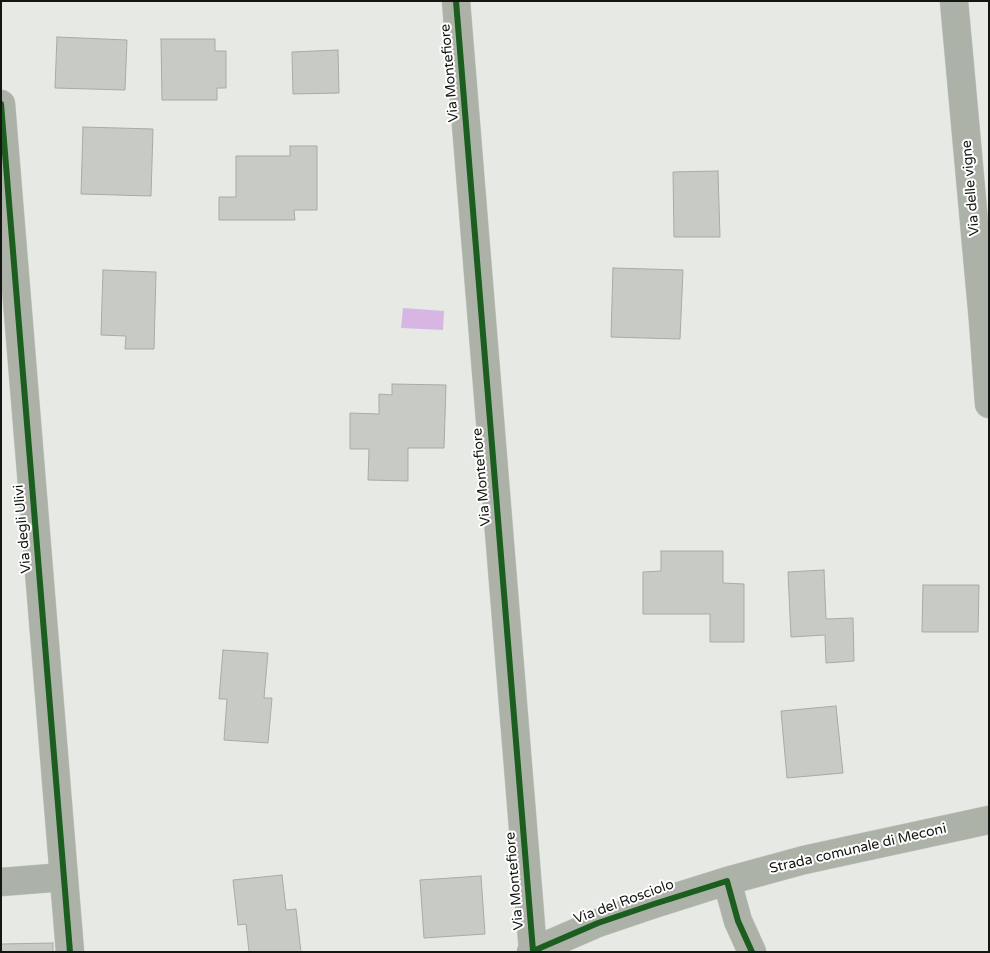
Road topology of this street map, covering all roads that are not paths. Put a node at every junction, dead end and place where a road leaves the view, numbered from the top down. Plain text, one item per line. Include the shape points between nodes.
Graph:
1 (456, 1) edge
2 (954, 1) edge
3 (1, 104) edge
4 (989, 404) edge
5 (989, 820) edge
6 (64, 877) junction
7 (727, 881) junction
8 (1, 882) edge
9 (532, 951) edge
10 (70, 952) edge
11 (752, 952) edge

1 - 9 street, Via Montefiore
2 - 4 street, Via delle vigne
3 - 6 street, Via degli Ulivi
5 - 7 street, Strada comunale di Meconi via 804,860
6 - 8 street
6 - 10 street, Via degli Ulivi
7 - 9 street, Via del Rosciolo via 598,923
7 - 11 street via 738,921

